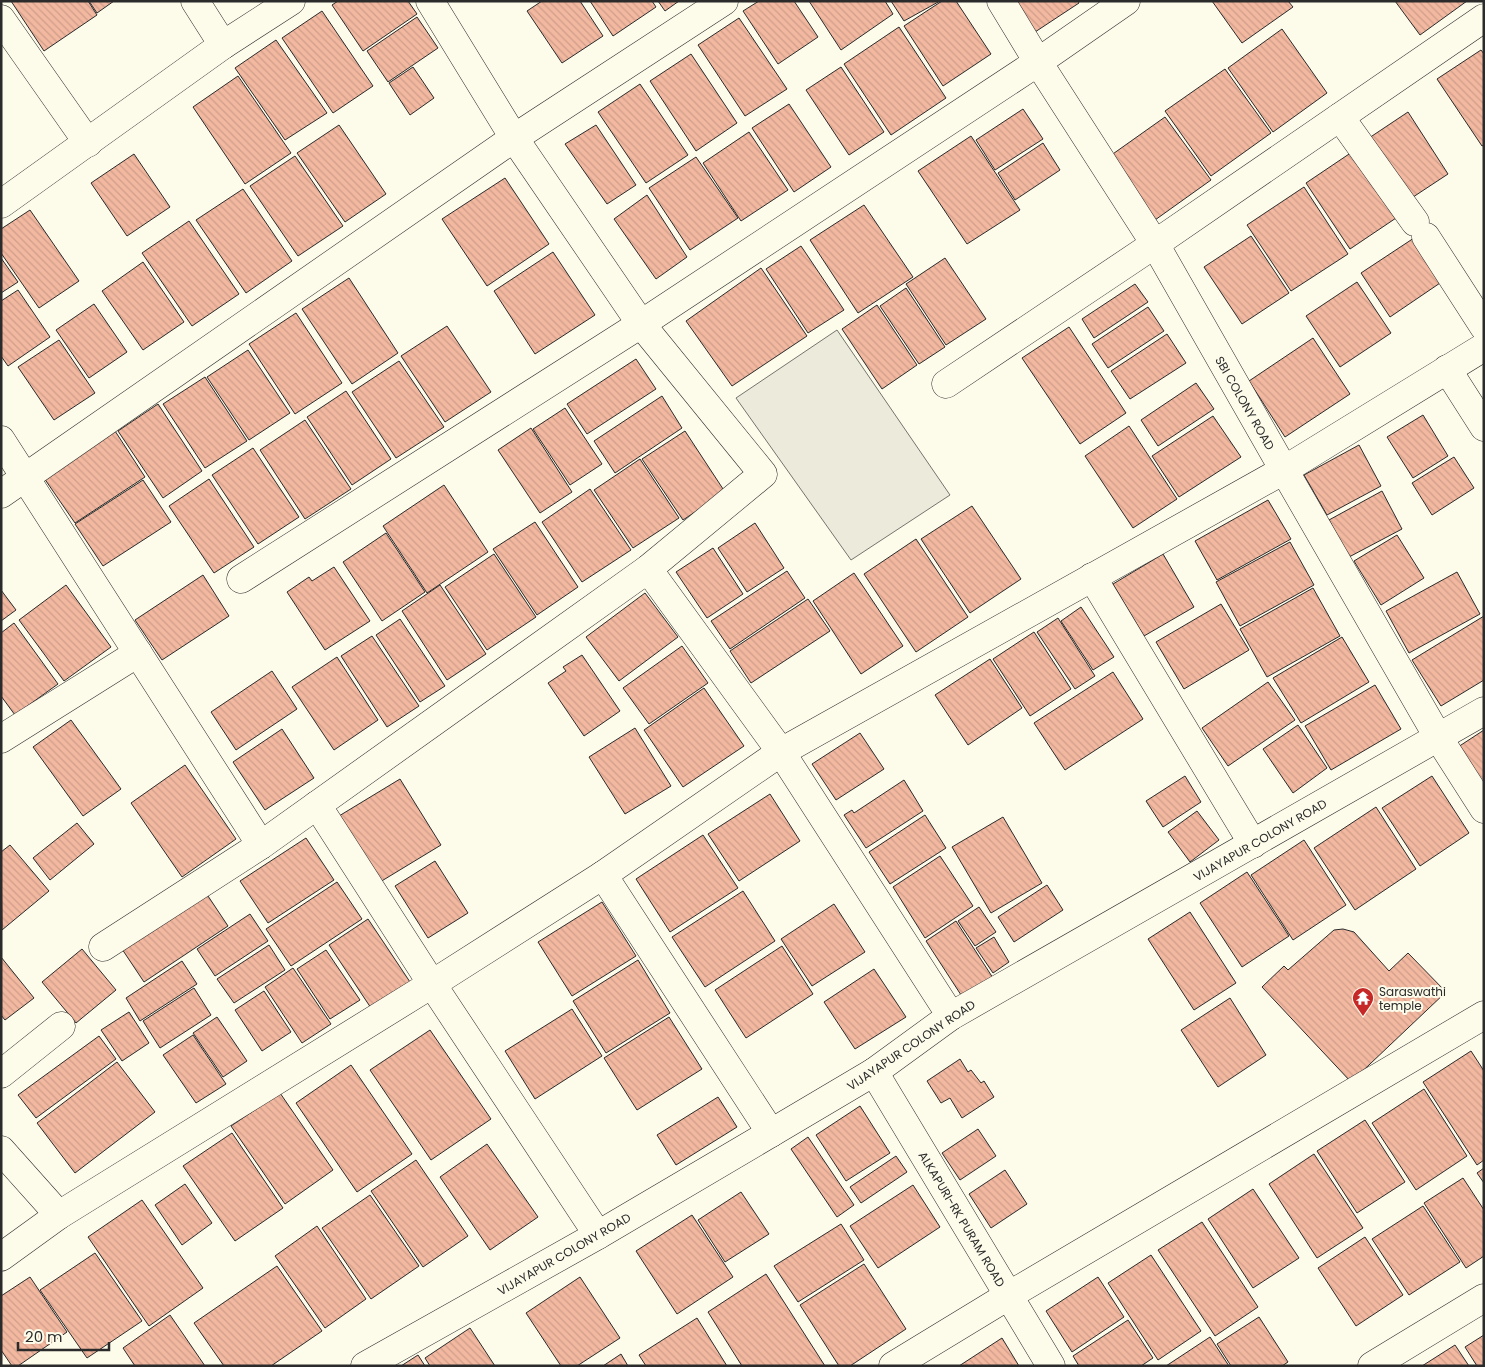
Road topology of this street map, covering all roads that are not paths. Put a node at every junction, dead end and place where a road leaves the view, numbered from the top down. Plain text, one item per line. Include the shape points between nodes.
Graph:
1 (195, 1) edge
2 (291, 1) edge
3 (430, 1) edge
4 (724, 1) edge
5 (1001, 1) edge
6 (1126, 1) edge
7 (1484, 18) edge
8 (1, 19) edge
9 (223, 45) junction
10 (1038, 62) junction
11 (1340, 117) junction
12 (514, 138) junction
13 (88, 143) junction
14 (1, 204) edge
15 (1155, 244) junction
16 (641, 324) junction
17 (1484, 327) edge
18 (1484, 347) edge
19 (1447, 369) junction
20 (946, 384) dead end
21 (1484, 427) edge
22 (1, 440) edge
23 (1284, 470) junction
24 (24, 478) junction
25 (1, 494) edge
26 (648, 569) junction
27 (1092, 577) junction
28 (241, 579) dead end
29 (138, 653) junction
30 (1484, 711) edge
31 (1438, 737) junction
32 (1, 739) edge
33 (781, 752) junction
34 (317, 805) junction
35 (1484, 808) edge
36 (261, 844) junction
37 (1253, 844) junction
38 (603, 875) junction
39 (103, 947) dead end
40 (432, 984) junction
41 (1484, 1015) edge
42 (951, 1016) junction
43 (61, 1026) dead end
44 (874, 1072) junction
45 (1, 1074) edge
46 (771, 1133) junction
47 (1, 1150) edge
48 (59, 1216) junction
49 (598, 1235) junction
50 (1, 1257) edge
51 (1008, 1296) junction
52 (1484, 1298) edge
53 (365, 1366) edge
54 (893, 1366) edge
55 (1051, 1366) edge
56 (1372, 1366) edge

1 - 9 street
2 - 9 street
3 - 12 street
4 - 12 street
5 - 10 street, SBI COLONY ROAD
6 - 10 street
7 - 11 street
8 - 13 street
9 - 13 street
10 - 15 street, SBI COLONY ROAD
10 - 16 street
11 - 15 street
11 - 17 street via 1421,230
12 - 16 street
12 - 24 street
13 - 14 street
15 - 20 street
15 - 23 street, SBI COLONY ROAD
16 - 26 street via 763,474
16 - 28 street
18 - 19 street
19 - 21 street
19 - 23 street
22 - 24 street
23 - 27 street
23 - 31 street, SBI COLONY ROAD
24 - 25 street
24 - 29 street
26 - 33 street
26 - 34 street
27 - 33 street
27 - 37 street
29 - 32 street
29 - 36 street
30 - 31 street, VIJAYAPUR COLONY ROAD
31 - 35 street, SBI COLONY ROAD
31 - 37 street, VIJAYAPUR COLONY ROAD
33 - 38 street
33 - 42 street
34 - 36 street
34 - 40 street
36 - 39 street
37 - 42 street, VIJAYAPUR COLONY ROAD
38 - 40 street
38 - 46 street
40 - 48 street
40 - 49 street
41 - 51 street
42 - 44 street, VIJAYAPUR COLONY ROAD
43 - 45 street
44 - 46 street, VIJAYAPUR COLONY ROAD
44 - 51 street, ALKAPURI-RK PURAM ROAD
46 - 49 street, VIJAYAPUR COLONY ROAD
47 - 48 street
48 - 50 street
49 - 53 street, VIJAYAPUR COLONY ROAD
51 - 54 street
51 - 55 street, ALKAPURI-RK PURAM ROAD
52 - 56 street

